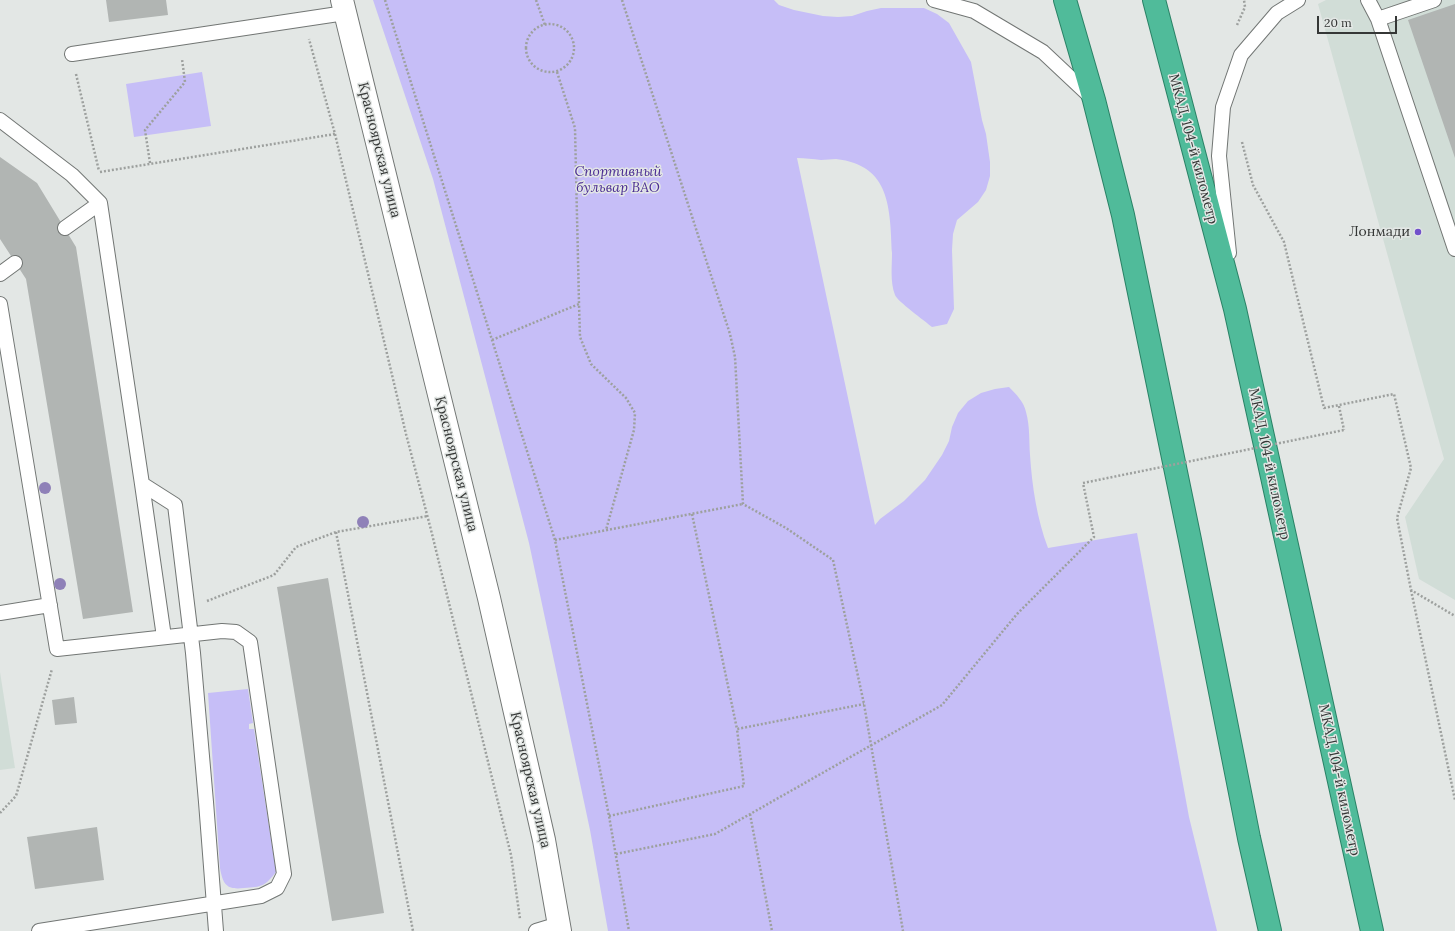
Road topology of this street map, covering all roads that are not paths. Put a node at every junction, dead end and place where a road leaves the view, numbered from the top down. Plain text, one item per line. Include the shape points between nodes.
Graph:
1 (934, 0) edge
2 (1065, 0) edge
3 (1154, 0) edge
4 (1298, 0) edge
5 (1368, 0) edge
6 (1434, 0) edge
7 (343, 6) edge
8 (1378, 19) junction
9 (72, 54) road end
10 (1094, 100) junction
11 (0, 120) edge
12 (100, 203) junction
13 (64, 228) dead end
14 (1455, 249) edge
15 (15, 263) dead end
16 (0, 274) edge
17 (0, 304) edge
18 (1235, 309) junction
19 (142, 484) junction
20 (50, 604) junction
21 (0, 613) edge
22 (190, 634) junction
23 (164, 637) junction
24 (213, 904) junction
25 (560, 927) edge
26 (39, 931) edge
27 (216, 931) edge
28 (536, 931) edge
29 (1270, 931) edge
30 (1372, 931) edge

1 - 10 lane via 974,11 1042,52
2 - 10 highway
3 - 18 highway, МКАД, 104-й километр
4 - 18 lane via 1277,13 1241,55 1223,107 1219,156
5 - 8 lane
6 - 8 lane
7 - 9 lane via 304,19
7 - 25 street, Красноярская улица via 489,598 544,840
8 - 14 lane
10 - 29 highway via 1123,215
11 - 12 lane via 72,175
12 - 13 lane
12 - 19 lane
15 - 16 lane
17 - 20 lane
18 - 30 highway, МКАД, 104-й километр
19 - 22 lane via 175,505
19 - 23 lane
20 - 21 lane
20 - 23 lane via 57,649
22 - 23 lane
22 - 24 lane
22 - 24 lane via 222,630 236,632 250,642 284,874 277,888 261,896
24 - 26 lane
24 - 27 lane
25 - 28 lane

